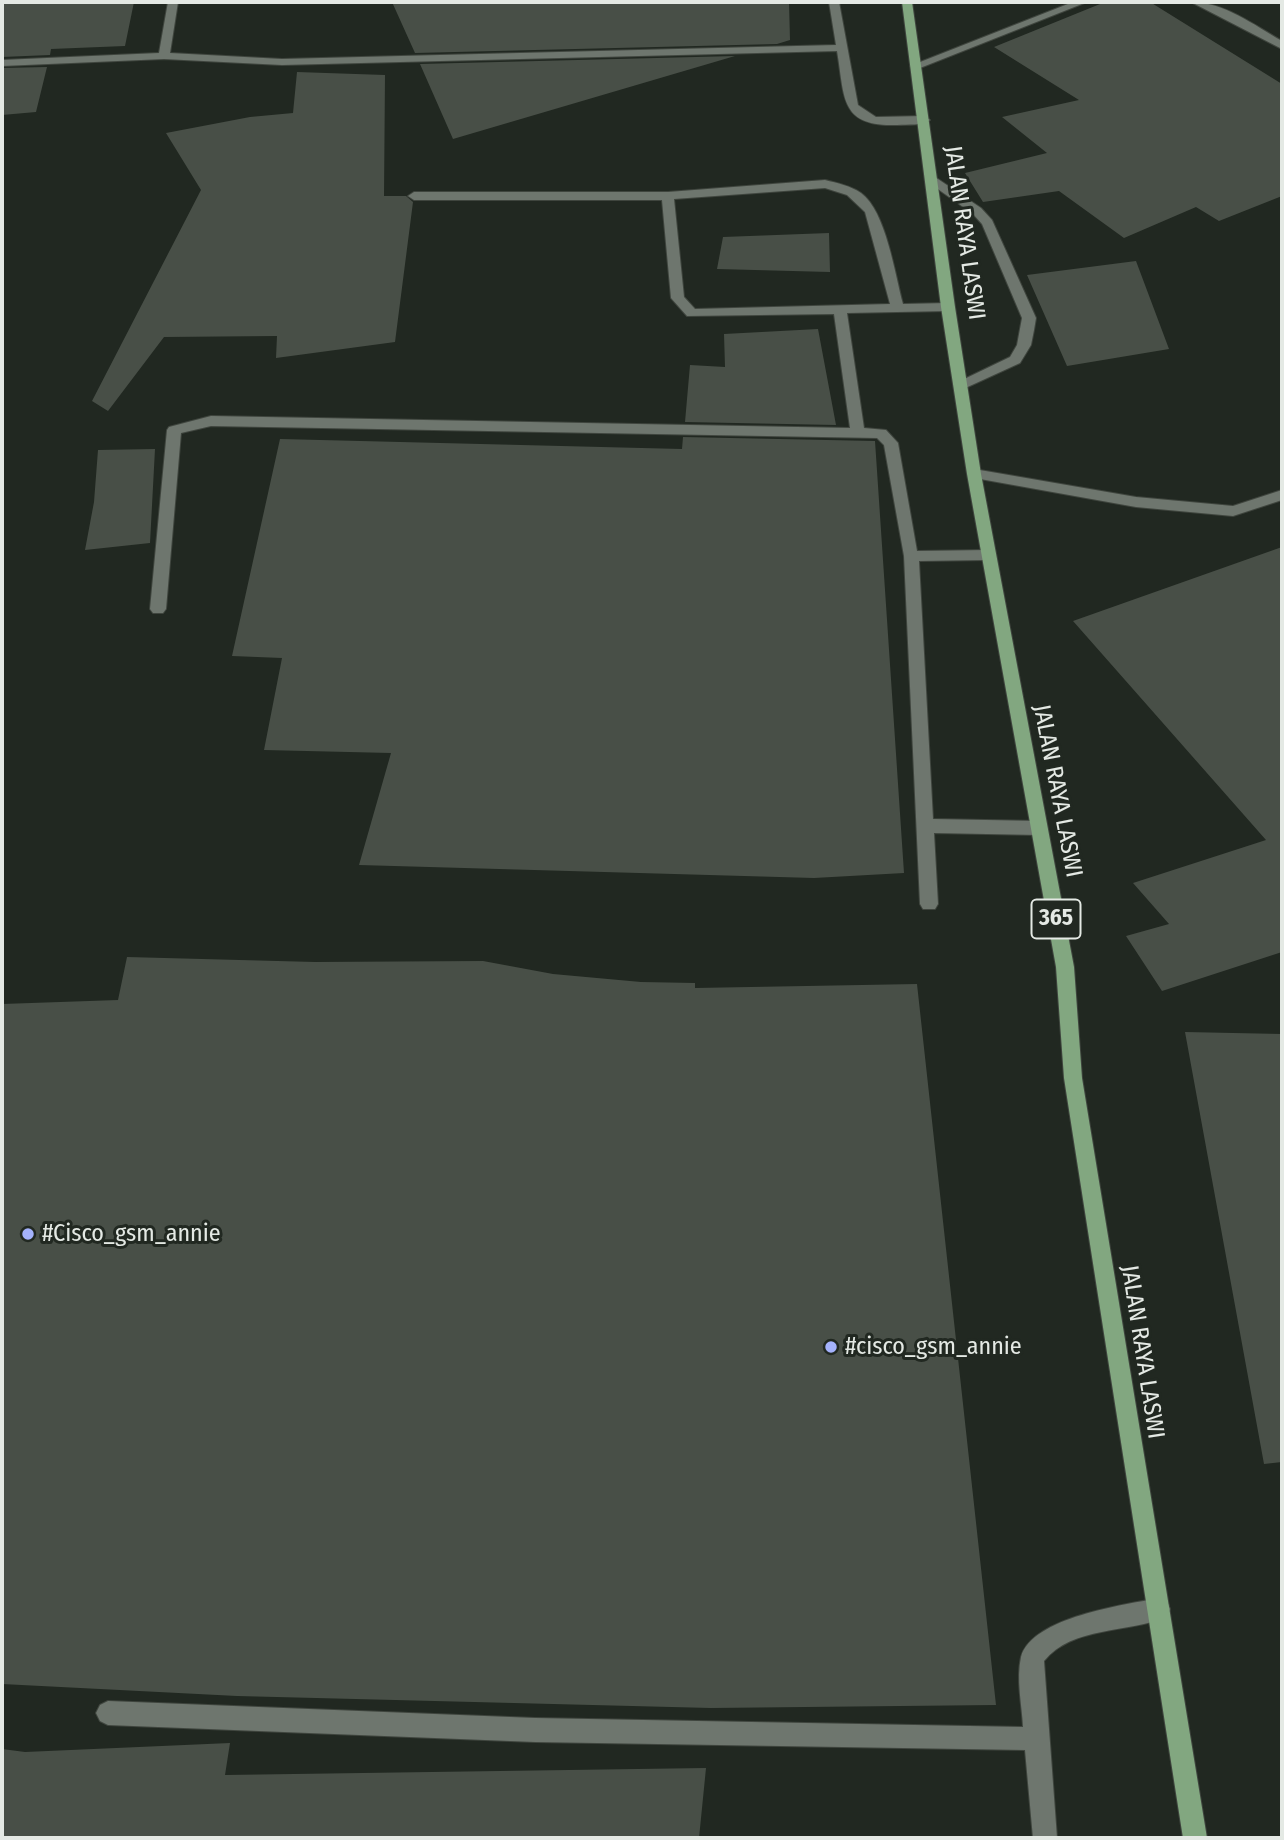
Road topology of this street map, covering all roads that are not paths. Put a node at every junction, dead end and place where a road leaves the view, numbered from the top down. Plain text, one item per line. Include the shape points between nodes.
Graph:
1 (173, 2) edge
2 (835, 2) edge
3 (907, 2) edge
4 (1082, 2) edge
5 (1196, 2) edge
6 (1282, 46) edge
7 (840, 48) junction
8 (164, 56) junction
9 (2, 63) edge
10 (916, 66) junction
11 (924, 120) junction
12 (932, 179) junction
13 (414, 196) dead end
14 (668, 196) junction
15 (948, 307) junction
16 (898, 308) junction
17 (840, 309) junction
18 (961, 386) junction
19 (858, 432) junction
20 (974, 474) junction
21 (1282, 495) edge
22 (988, 555) junction
23 (911, 556) junction
24 (158, 609) dead end
25 (925, 826) junction
26 (1039, 828) junction
27 (929, 904) dead end
28 (1159, 1609) junction
29 (108, 1713) dead end
30 (1036, 1738) junction
31 (1045, 1838) edge
32 (1195, 1838) edge

1 - 8 street
2 - 7 street
3 - 10 main road, JALAN RAYA LASWI / 365
4 - 10 street
5 - 6 street
7 - 8 street via 282,62
7 - 11 street via 857,114 868,120
8 - 9 street
10 - 11 main road, JALAN RAYA LASWI / 365
11 - 12 main road, JALAN RAYA LASWI / 365
12 - 15 main road, JALAN RAYA LASWI / 365
12 - 18 street via 988,223 1029,318 1024,345 1015,360
13 - 14 street
14 - 16 street via 825,184 847,190 863,198 871,212
14 - 17 street via 678,298 692,313
15 - 16 street
15 - 18 main road, JALAN RAYA LASWI / 365
16 - 17 street
17 - 19 street
18 - 20 main road, JALAN RAYA LASWI / 365
19 - 23 street via 881,433 891,443
19 - 24 street via 211,421 174,430
20 - 21 street via 1136,502 1233,511
20 - 22 main road, JALAN RAYA LASWI / 365
22 - 23 street
22 - 26 main road, JALAN RAYA LASWI / 365
23 - 25 street
25 - 26 street
25 - 27 street
26 - 28 main road, JALAN RAYA LASWI / 365 via 1065,967 1073,1078
28 - 30 street via 1042,1644 1032,1658
28 - 32 main road, JALAN RAYA LASWI / 365
29 - 30 street via 535,1730
30 - 31 street

